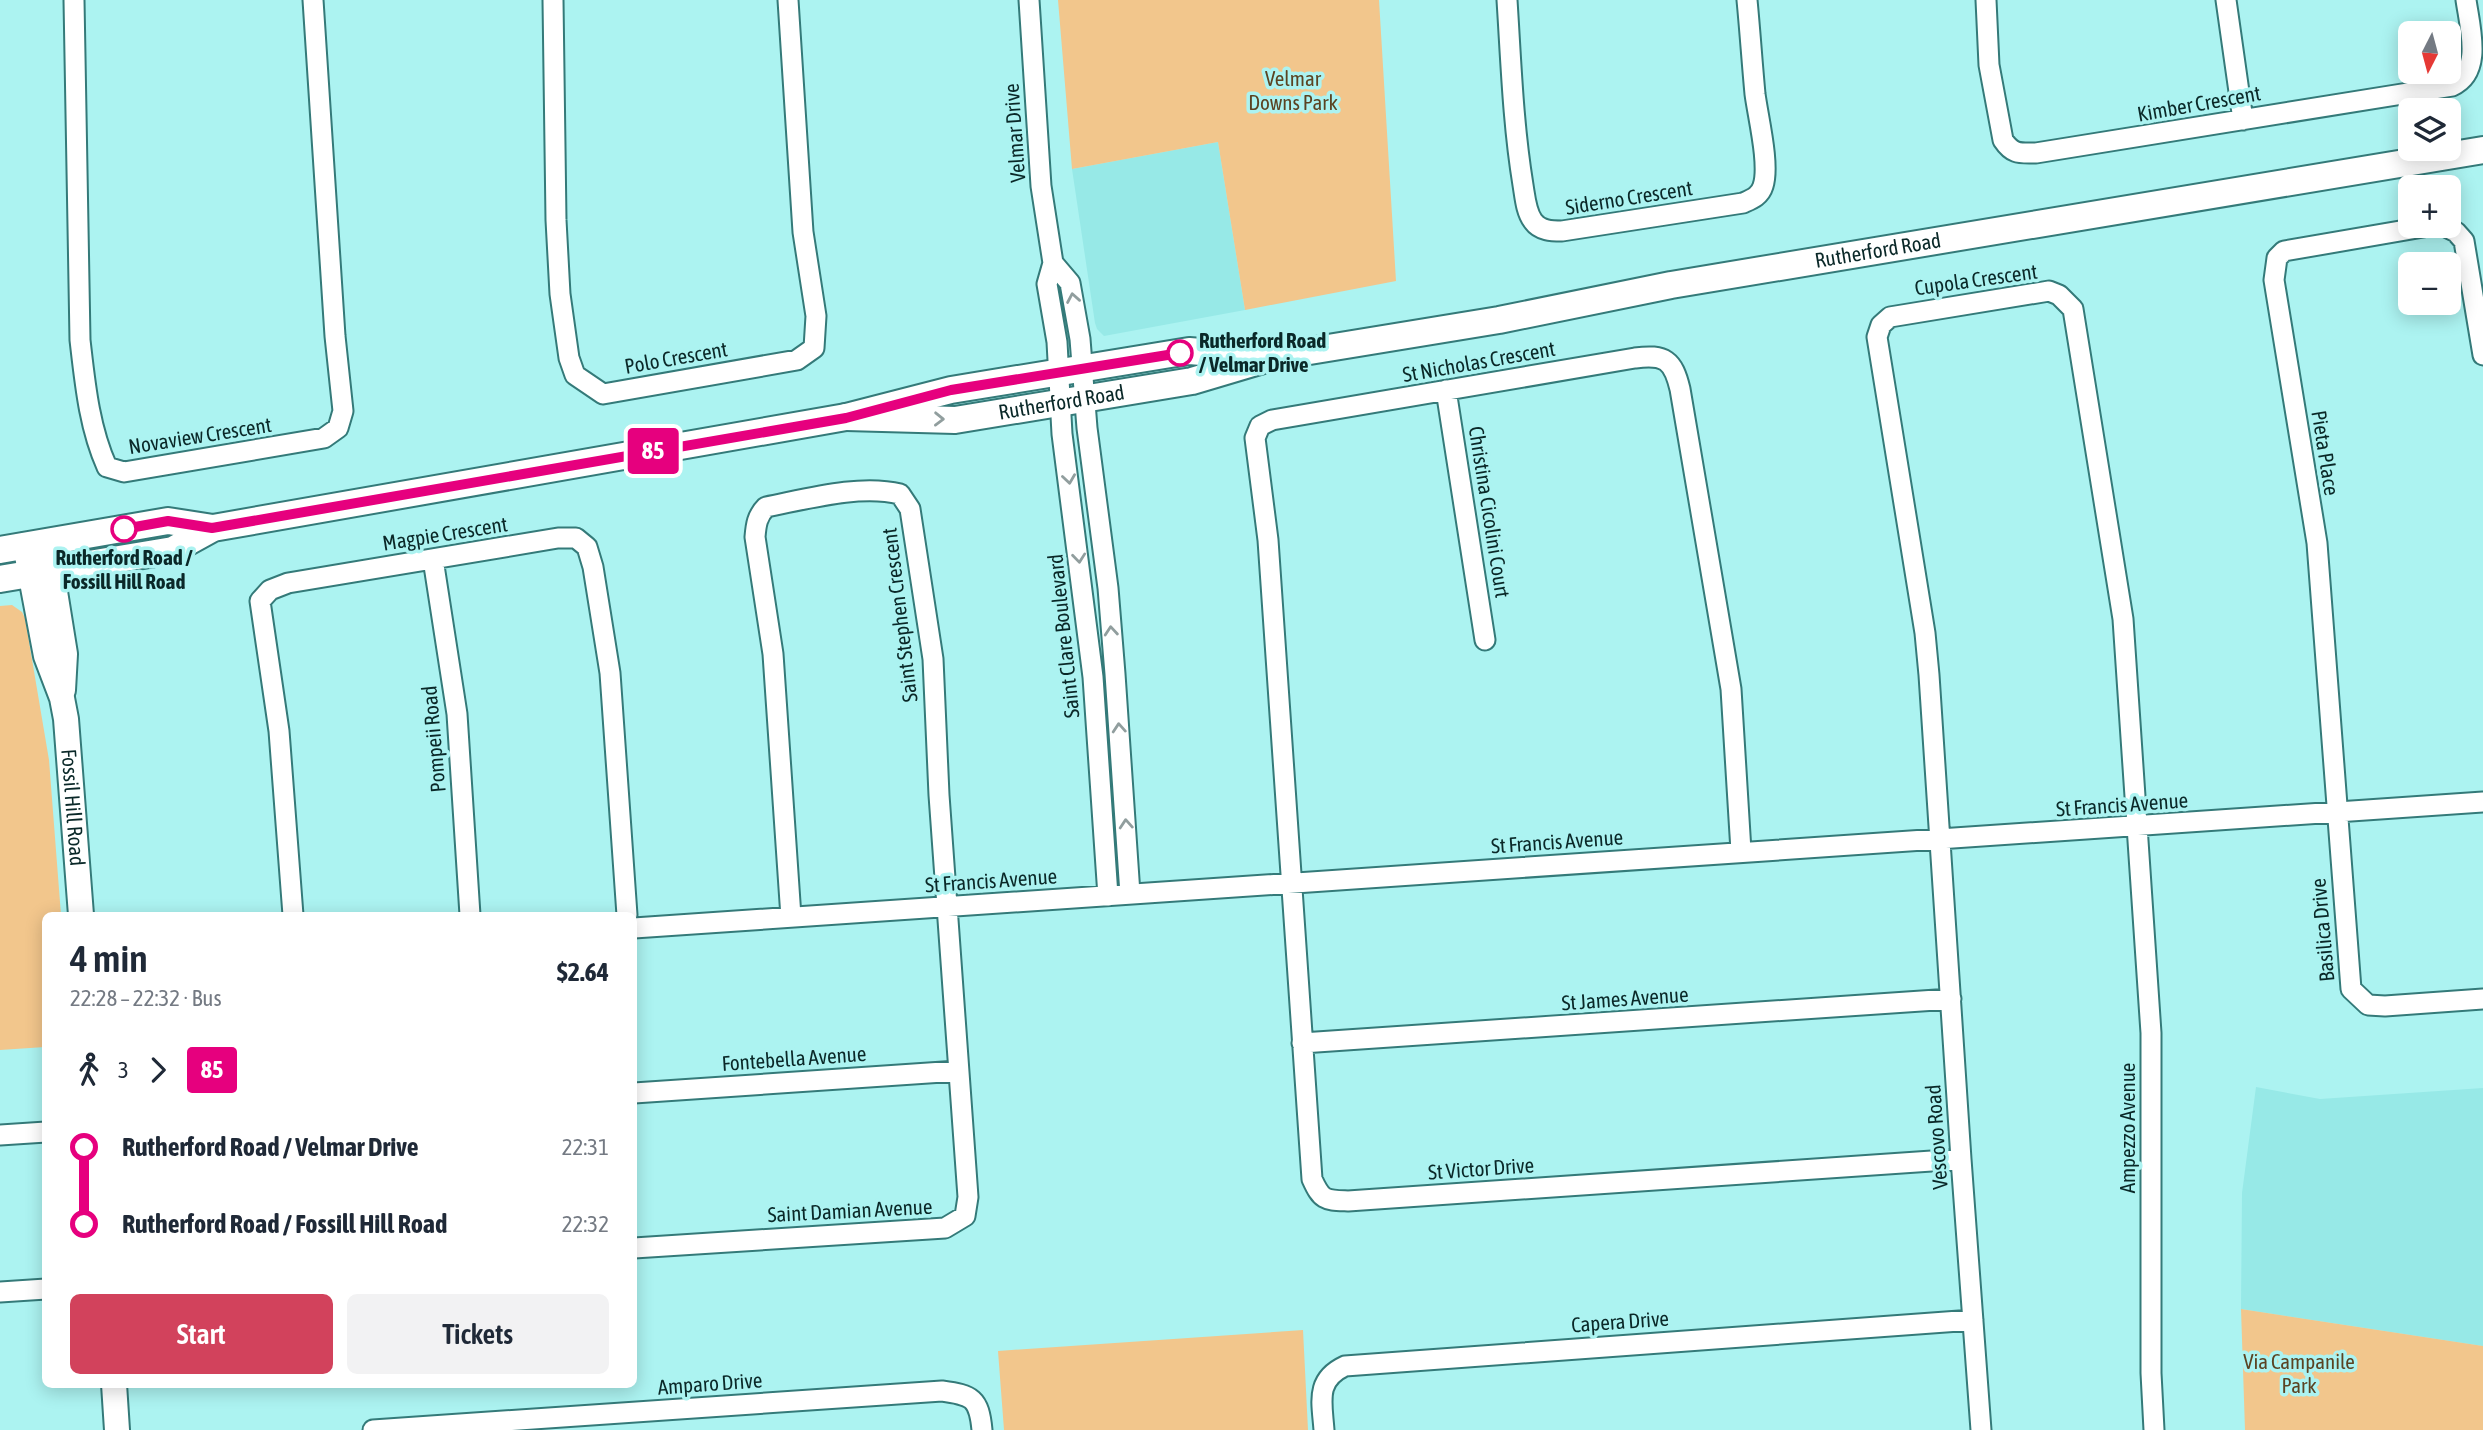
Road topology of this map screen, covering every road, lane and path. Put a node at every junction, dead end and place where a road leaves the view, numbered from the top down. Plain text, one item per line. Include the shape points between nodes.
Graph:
1 (74, 0) edge
2 (313, 0) edge
3 (553, 0) edge
4 (788, 0) edge
5 (1029, 0) edge
6 (1507, 0) edge
7 (1747, 0) edge
8 (1986, 0) edge
9 (2226, 0) edge
10 (2466, 0) edge
11 (2243, 120) junction
12 (2483, 150) edge
13 (2398, 231) edge
14 (2461, 238) edge
15 (2483, 355) edge
16 (1273, 357) junction
17 (1070, 371) junction
18 (1446, 390) junction
19 (1072, 400) junction
20 (846, 418) junction
21 (212, 528) junction
22 (24, 546) edge
23 (433, 559) junction
24 (41, 572) junction
25 (0, 579) edge
26 (1485, 640) dead end
27 (2483, 802) edge
28 (2336, 813) junction
29 (2138, 826) junction
30 (1941, 840) junction
31 (1741, 851) junction
32 (1292, 884) junction
33 (1130, 894) junction
34 (1108, 896) junction
35 (946, 907) junction
36 (81, 912) edge
37 (293, 912) edge
38 (470, 912) edge
39 (627, 912) edge
40 (791, 917) junction
41 (637, 928) edge
42 (1951, 999) junction
43 (2483, 999) edge
44 (1302, 1043) junction
45 (958, 1071) junction
46 (637, 1093) edge
47 (42, 1132) edge
48 (0, 1135) edge
49 (1961, 1159) junction
50 (637, 1248) edge
51 (42, 1289) edge
52 (0, 1292) edge
53 (1973, 1320) junction
54 (114, 1388) edge
55 (117, 1430) edge
56 (373, 1430) edge
57 (982, 1430) edge
58 (1324, 1430) edge
59 (1981, 1430) edge
60 (2154, 1430) edge

1 - 2 street, Novaview Crescent via 80,340 97,446 107,467 124,472 324,438 338,428 343,411
3 - 4 street, Polo Crescent via 560,294 575,375 603,394 797,360 814,348 816,316 803,232
5 - 17 street, Velmar Drive via 1041,186 1053,263 1070,283 1080,339
6 - 7 street, Siderno Crescent via 1516,136 1527,204 1537,227 1562,232 1743,202 1763,190
8 - 11 street, Kimber Crescent via 1989,65 2003,140 2009,149 2053,152
9 - 11 street
10 - 11 street, Kimber Crescent via 2474,65 2461,82
12 - 16 main road, Rutherford Road via 1671,285 1499,320
13 - 28 street, Pieta Place via 2294,248 2284,251 2274,268 2317,543
14 - 15 street
16 - 17 main road, Rutherford Road via 1189,351
16 - 19 main road, Rutherford Road via 1192,381
17 - 19 street, Saint Clare Boulevard
17 - 20 main road, Rutherford Road via 951,390
18 - 26 street, Christina Cicolini Court
18 - 31 street, St Nicholas Crescent via 1648,356 1666,359 1675,369 1731,689
18 - 32 street, St Nicholas Crescent via 1272,420 1260,426 1255,438 1268,540
20 -> 19 main road, Rutherford Road via 956,420
33 -> 19 street, Saint Clare Boulevard via 1110,612
19 -> 34 street, Saint Clare Boulevard
20 - 21 main road, Rutherford Road
21 - 22 main road, Rutherford Road via 168,521
21 - 24 main road, Rutherford Road via 173,550
22 - 24 street, Fossil Hill Road
23 - 37 street, Magpie Crescent via 288,583 270,590 260,601 279,731
23 - 38 street, Pompeii Road via 457,713
23 - 39 street, Magpie Crescent via 558,538 576,538 587,547 610,673
24 - 25 main road, Rutherford Road
24 - 36 street, Fossil Hill Road via 46,656 62,698 69,740
27 - 28 street, St Francis Avenue
28 - 29 street, St Francis Avenue
28 - 43 street, Basilica Drive via 2351,989 2368,1005
29 - 30 street, St Francis Avenue
29 - 30 street, Cupola Crescent via 2123,619 2073,309 2049,291 1890,317 1878,331 1924,633
29 - 60 street, Ampezzo Avenue via 2151,1033
30 - 31 street, St Francis Avenue
30 - 42 street, Vescovo Road
31 - 32 street, St Francis Avenue
32 - 33 street, St Francis Avenue
32 - 44 street, St Victor Drive
33 - 34 street, St Francis Avenue
34 - 35 street, St Francis Avenue
35 - 40 street, St Francis Avenue
35 - 40 street, Saint Stephen Crescent via 933,659 926,608 910,509 900,494 884,490 766,507 756,524 773,654
35 - 45 street, Saint Damian Avenue
40 - 41 street, St Francis Avenue
42 - 44 street, St James Avenue
42 - 49 street, Vescovo Road
44 - 49 street, St Victor Drive via 1312,1179 1327,1200
45 - 46 street, Fontebella Avenue
45 - 50 street, Saint Damian Avenue via 968,1197 965,1216 945,1228
47 - 48 street
49 - 53 street, Vescovo Road
51 - 52 street
53 - 58 street, Capera Drive via 1345,1366 1333,1371 1322,1388
53 - 59 street, Vescovo Road
54 - 55 street
56 - 57 street, Amparo Drive via 942,1391 967,1395 980,1409

